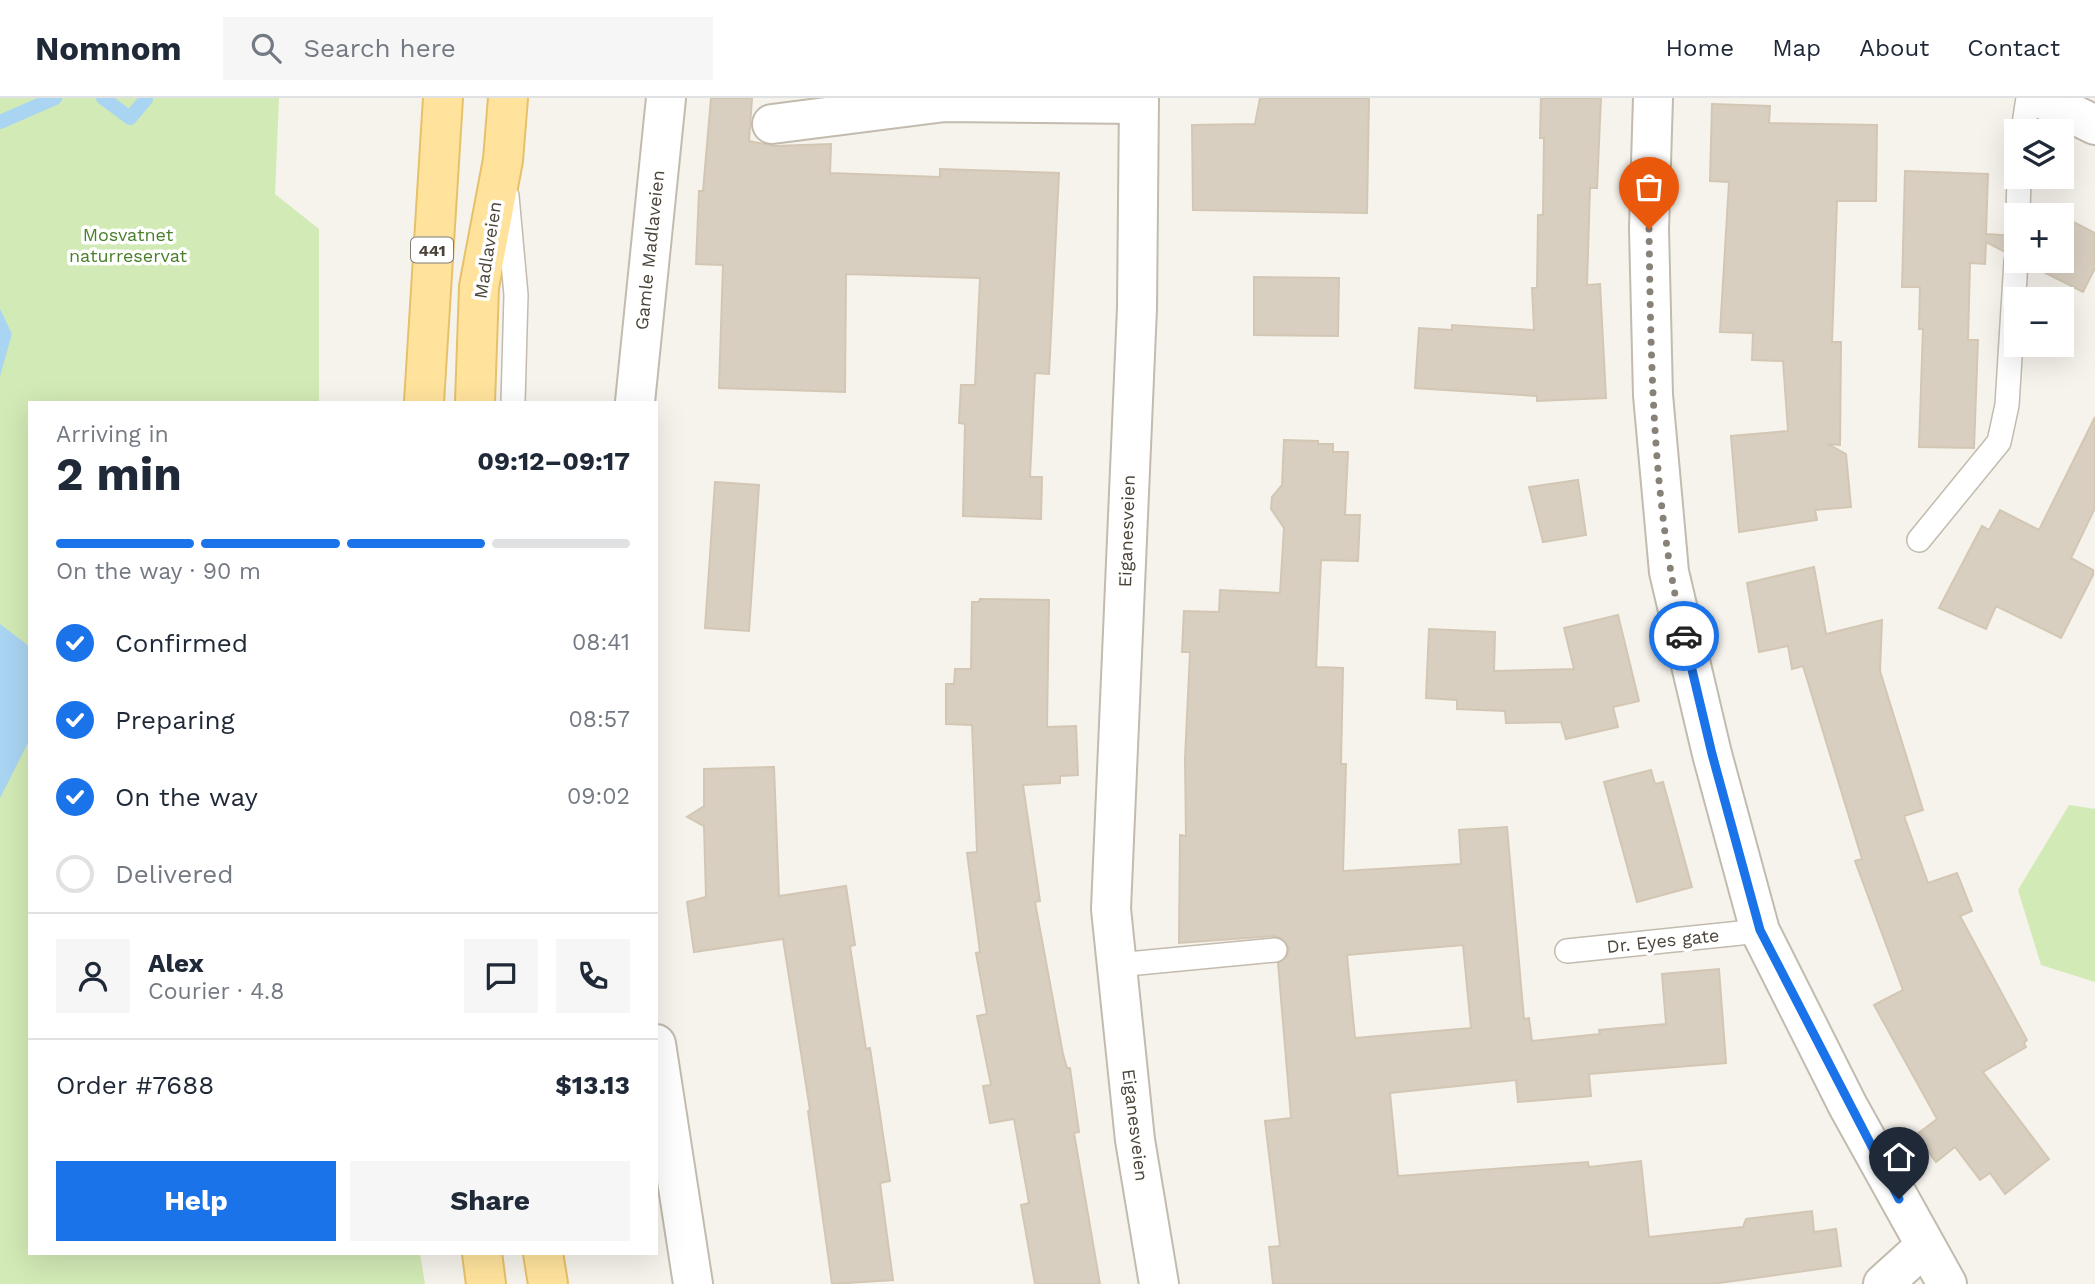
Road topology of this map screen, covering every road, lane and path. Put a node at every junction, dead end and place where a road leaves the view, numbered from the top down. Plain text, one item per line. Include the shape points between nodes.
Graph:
1 (443, 98) edge
2 (508, 98) edge
3 (666, 98) edge
4 (1653, 98) edge
5 (2028, 98) edge
6 (2040, 98) edge
7 (1138, 101) edge
8 (2025, 119) edge
9 (772, 124) dead end
10 (2095, 125) edge
11 (503, 160) junction
12 (2015, 273) edge
13 (424, 401) edge
14 (475, 401) edge
15 (513, 401) edge
16 (635, 401) edge
17 (1919, 540) dead end
18 (1760, 930) junction
19 (1275, 950) dead end
20 (1567, 951) dead end
21 (1117, 964) junction
22 (658, 1057) edge
23 (1925, 1246) junction
24 (482, 1255) edge
25 (543, 1255) edge
26 (486, 1284) edge
27 (548, 1284) edge
28 (693, 1284) edge
29 (1159, 1284) edge
30 (1883, 1284) edge
31 (1947, 1284) edge

1 - 13 main road, 441
2 - 11 main road, Madlaveien
3 - 16 street, Gamle Madlaveien
4 - 18 street via 1649,229 1653,394 1669,572
5 - 8 lane
6 - 10 street
7 - 9 street via 945,102
7 - 21 street, Eiganesveien via 1137,308 1111,909
11 - 14 main road, Madlaveien via 479,287
11 - 15 lane via 516,295
12 - 17 lane via 2007,405 1999,442
18 - 20 lane, Dr. Eyes gate
18 - 23 street
19 - 21 lane
21 - 29 street, Eiganesveien via 1135,1140
22 - 28 street
23 - 30 street
23 - 31 street
24 - 26 main road
25 - 27 main road

